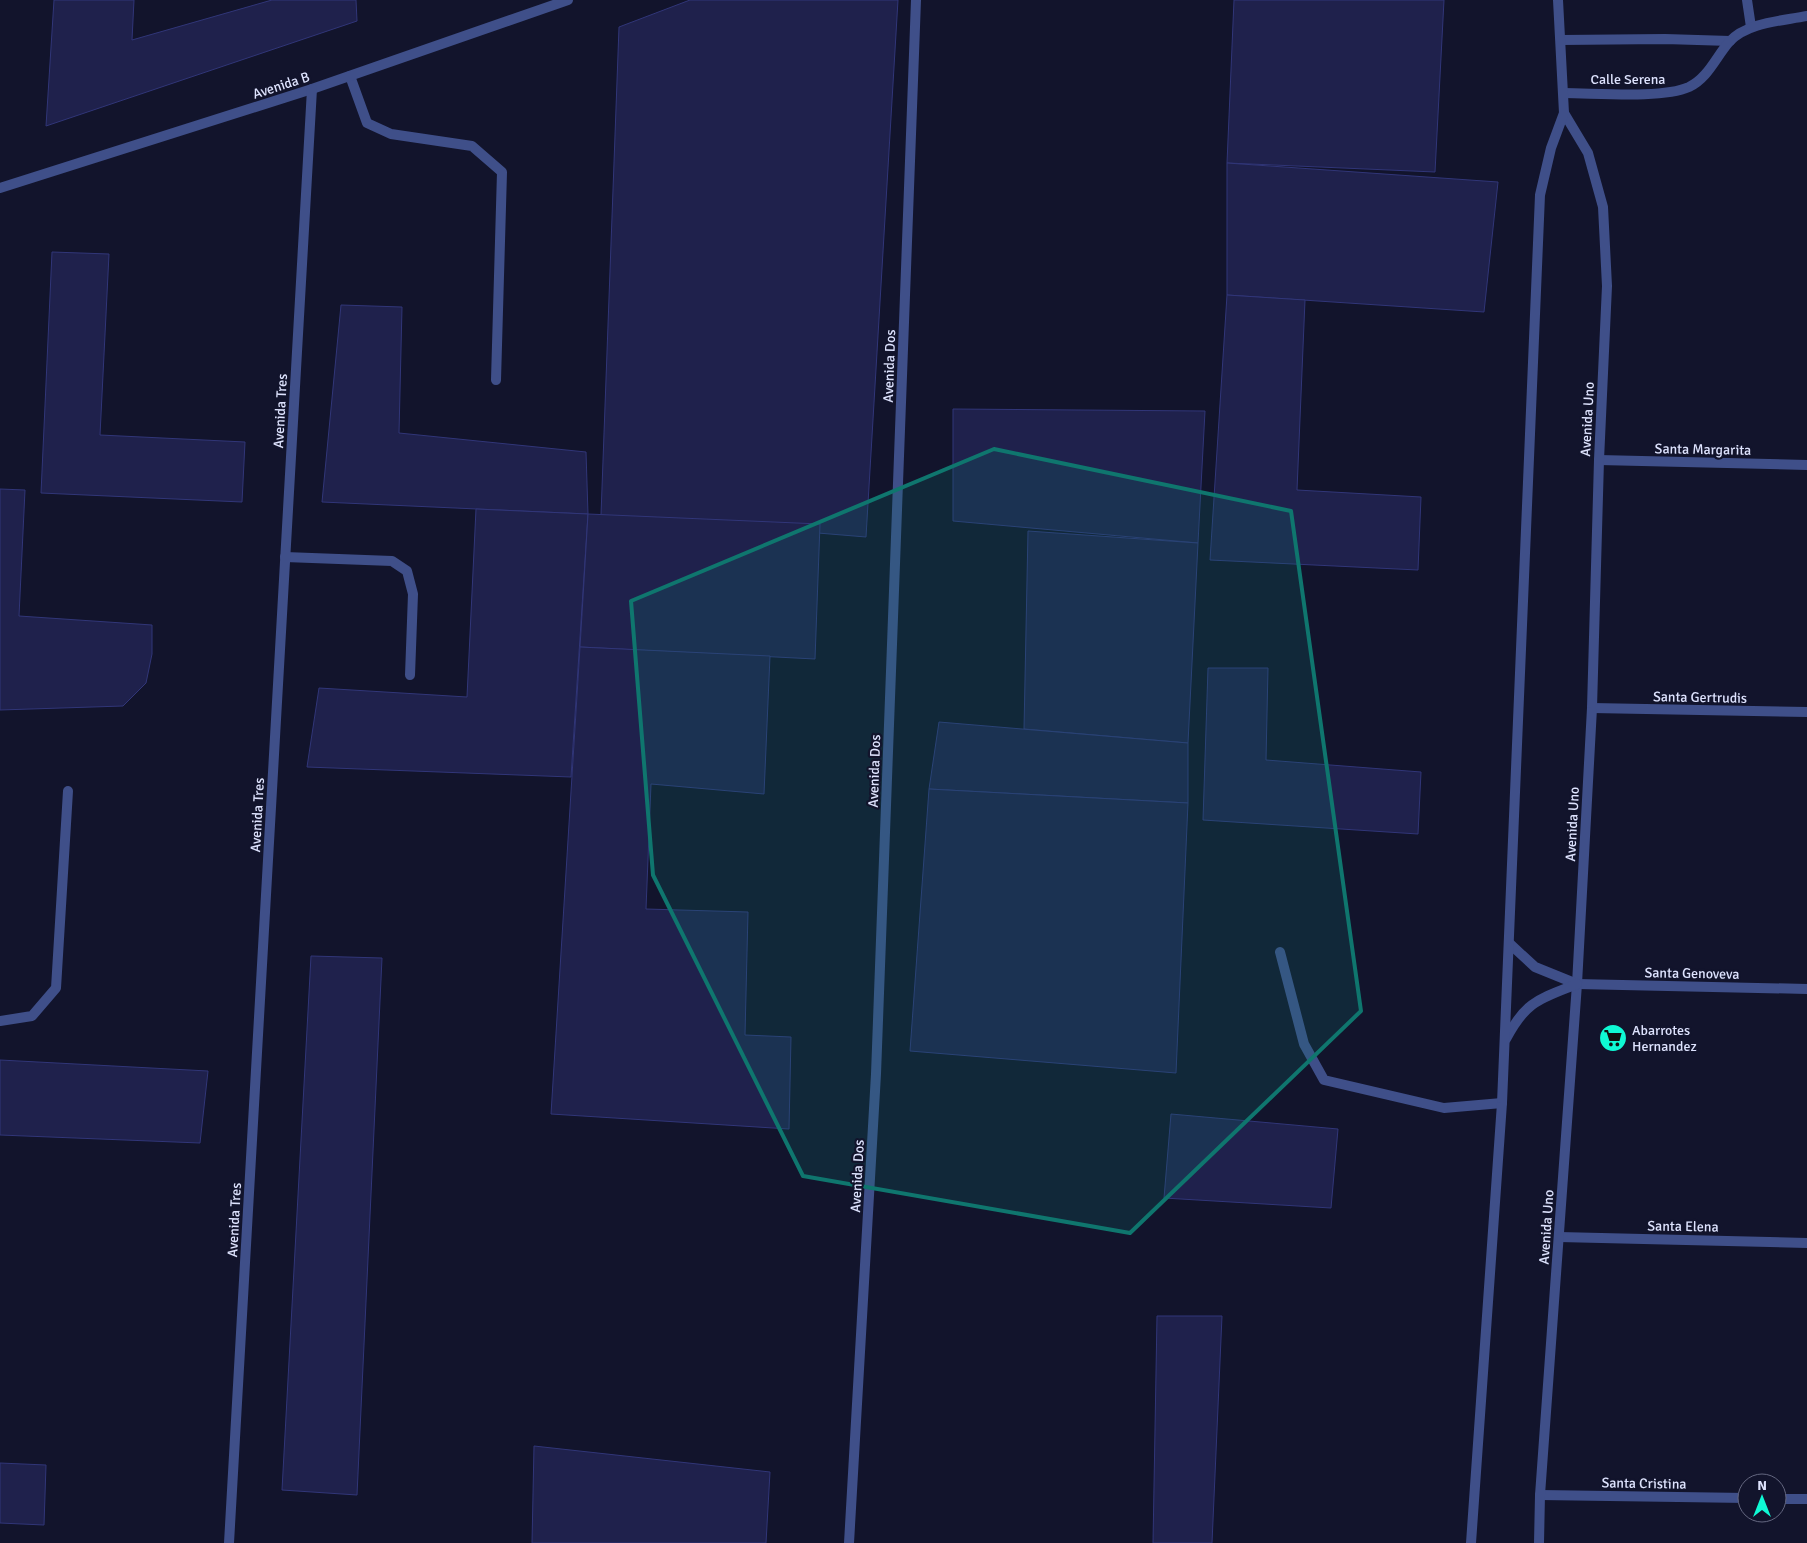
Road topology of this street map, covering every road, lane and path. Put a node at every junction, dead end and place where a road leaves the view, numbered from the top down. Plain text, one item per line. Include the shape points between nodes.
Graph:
1 (568, 0) edge
2 (916, 0) edge
3 (1558, 0) edge
4 (1747, 0) edge
5 (1807, 16) edge
6 (1751, 27) junction
7 (1561, 40) junction
8 (1730, 41) junction
9 (350, 76) junction
10 (312, 89) junction
11 (1564, 93) junction
12 (1564, 113) junction
13 (0, 188) edge
14 (496, 380) dead end
15 (1599, 460) junction
16 (1807, 465) edge
17 (285, 557) junction
18 (410, 675) dead end
19 (1592, 708) junction
20 (1807, 712) edge
21 (68, 792) dead end
22 (1509, 942) junction
23 (1280, 952) dead end
24 (1577, 984) junction
25 (1807, 989) edge
26 (0, 1021) edge
27 (1505, 1042) junction
28 (1502, 1103) junction
29 (1559, 1237) junction
30 (1807, 1243) edge
31 (1540, 1495) junction
32 (1737, 1498) edge
33 (1787, 1499) edge
34 (1807, 1499) edge
35 (229, 1543) edge
36 (849, 1543) edge
37 (1471, 1543) edge
38 (1539, 1543) edge

1 - 9 street, Avenida B
2 - 36 street, Avenida Dos via 876,1074
3 - 7 street
4 - 6 street
5 - 6 street, Calle Serena
6 - 8 street, Calle Serena
7 - 8 street
7 - 11 street
8 - 11 street, Calle Serena via 1713,66 1690,86 1667,94
9 - 10 street, Avenida B
9 - 14 street via 367,123 391,134 472,146 502,172
10 - 13 street, Avenida B
10 - 17 street, Avenida Tres
11 - 12 street
12 - 15 street, Avenida Uno via 1588,153 1603,207 1607,286
12 - 22 street via 1551,148 1540,194
15 - 16 street, Santa Margarita
15 - 19 street, Avenida Uno
17 - 18 street via 392,561 407,571 414,594
17 - 35 street, Avenida Tres
19 - 20 street, Santa Gertrudis
19 - 24 street, Avenida Uno
21 - 26 street via 56,988 32,1016
22 - 24 street via 1535,967
22 - 27 street
23 - 28 street via 1304,1044 1324,1080 1444,1108
24 - 25 street, Santa Genoveva
24 - 27 street via 1527,1007
24 - 29 street, Avenida Uno
27 - 28 street
28 - 37 street
29 - 30 street, Santa Elena
29 - 31 street, Avenida Uno
31 - 32 street, Santa Cristina
31 - 38 street, Avenida Uno
33 - 34 street

